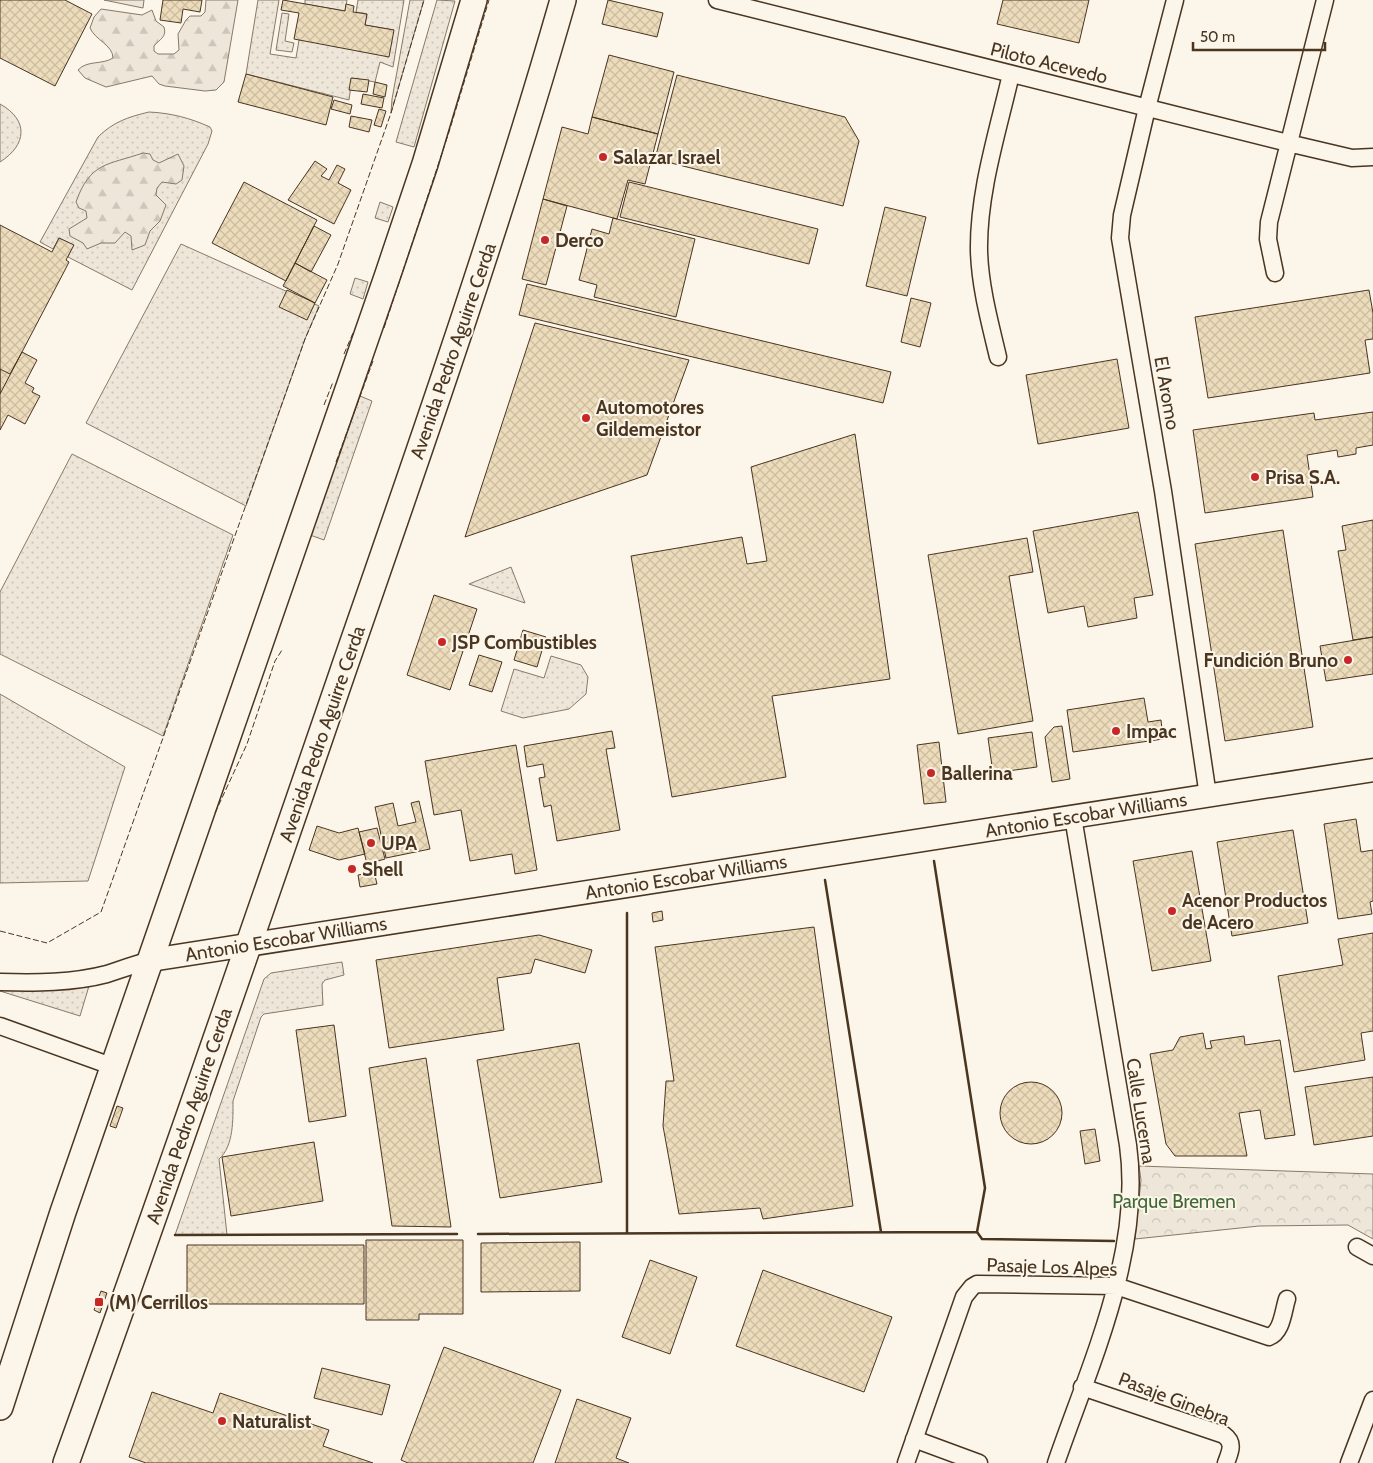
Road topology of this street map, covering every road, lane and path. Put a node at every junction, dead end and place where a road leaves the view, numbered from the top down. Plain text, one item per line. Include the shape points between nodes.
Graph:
1 (474, 0) edge
2 (564, 0) edge
3 (717, 0) edge
4 (1174, 0) edge
5 (1325, 0) edge
6 (1010, 74) junction
7 (1147, 108) junction
8 (1288, 144) junction
9 (1373, 157) edge
10 (1275, 274) dead end
11 (998, 358) dead end
12 (1373, 770) edge
13 (1208, 796) junction
14 (1073, 817) junction
15 (249, 945) junction
16 (151, 960) junction
17 (0, 982) edge
18 (0, 1026) edge
19 (114, 1067) junction
20 (1357, 1247) dead end
21 (1373, 1256) edge
22 (1116, 1286) junction
23 (1287, 1299) dead end
24 (5, 1373) edge
25 (1082, 1387) junction
26 (1373, 1400) edge
27 (0, 1407) edge
28 (914, 1439) junction
29 (67, 1463) edge
30 (906, 1463) edge
31 (979, 1463) edge
32 (1056, 1463) edge
33 (1226, 1463) edge
34 (1349, 1463) edge

1 - 16 main road via 425,164
2 - 15 main road, Avenida Pedro Aguirre Cerda via 470,305
3 - 6 street, Piloto Acevedo
4 - 7 street, El Aromo
5 - 8 street
6 - 7 street, Piloto Acevedo
6 - 11 street via 981,206 983,286
7 - 8 street, Piloto Acevedo
7 - 13 street, El Aromo via 1122,215 1120,238 1163,491
8 - 9 street, Piloto Acevedo via 1352,158
8 - 10 street via 1269,222 1268,239
12 - 13 street, Antonio Escobar Williams
13 - 14 street, Antonio Escobar Williams
14 - 15 street, Antonio Escobar Williams
14 - 22 street, Calle Lucerna via 1130,1162 1129,1214
15 - 16 street, Antonio Escobar Williams
15 - 29 main road, Avenida Pedro Aguirre Cerda
16 - 17 street, Antonio Escobar Williams via 82,978
16 - 19 main road
18 - 19 street
19 - 24 main road
20 - 21 street
22 - 23 street, Pasaje Los Alpes via 1269,1337 1279,1329
22 - 25 street, Calle Lucerna
22 - 28 street, Pasaje Los Alpes via 983,1283 972,1287 964,1298
24 - 27 main road
25 - 32 street, Calle Lucerna
25 - 33 street, Pasaje Ginebra via 1224,1435 1231,1446
26 - 34 street
28 - 30 street, Pasaje Los Alpes
28 - 31 street

